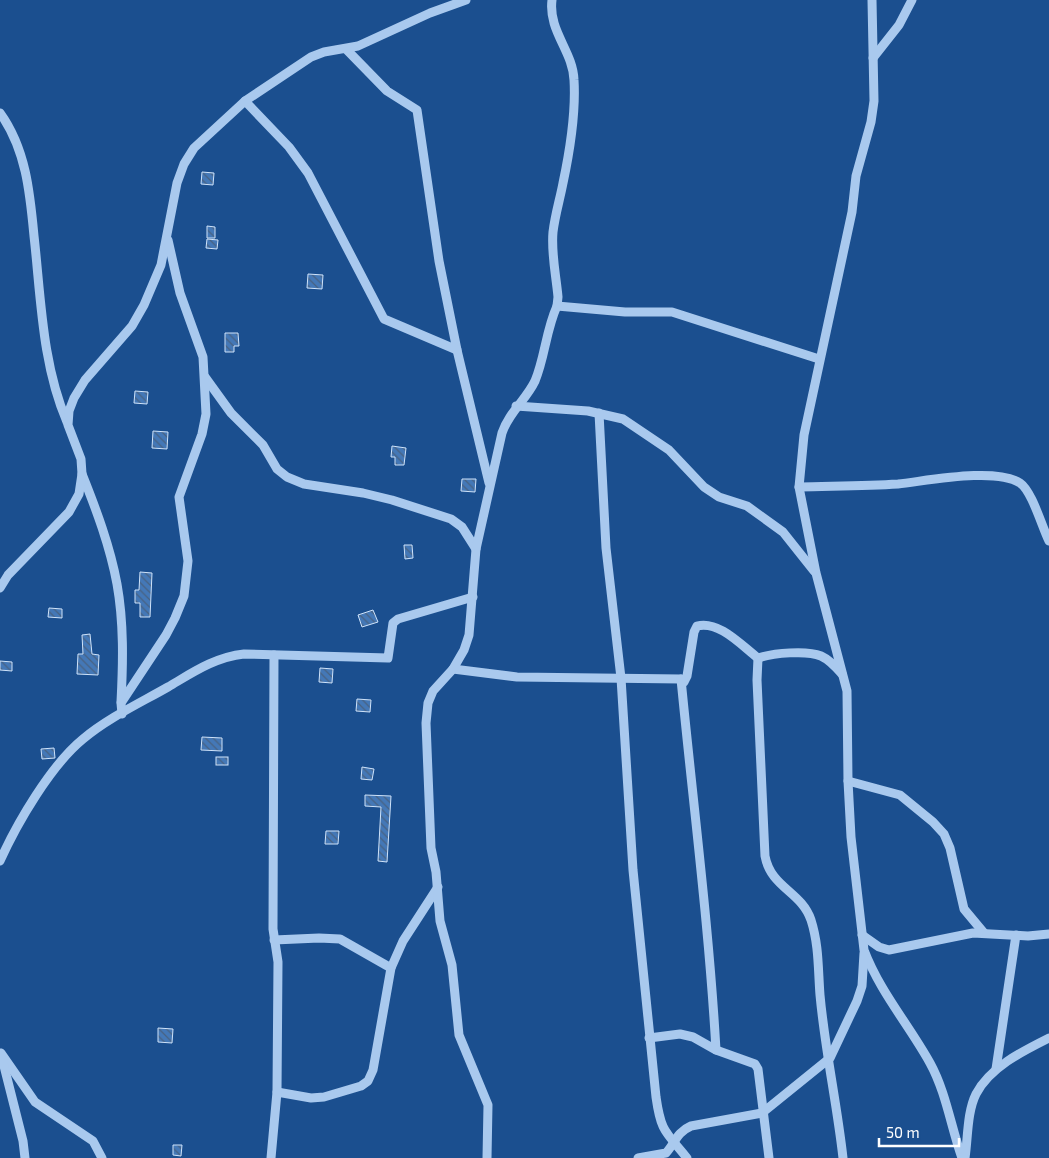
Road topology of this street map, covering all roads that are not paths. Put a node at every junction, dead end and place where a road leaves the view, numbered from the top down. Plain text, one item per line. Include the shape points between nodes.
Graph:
1 (466, 0) edge
2 (552, 0) edge
3 (872, 0) edge
4 (912, 0) edge
5 (346, 49) junction
6 (873, 58) junction
7 (245, 100) junction
8 (0, 113) edge
9 (168, 237) junction
10 (557, 306) junction
11 (457, 350) junction
12 (820, 359) junction
13 (205, 377) junction
14 (516, 406) junction
15 (599, 413) junction
16 (68, 425) junction
17 (82, 474) junction
18 (490, 486) junction
19 (799, 487) junction
20 (1049, 541) edge
21 (476, 550) junction
22 (816, 573) junction
23 (0, 588) edge
24 (473, 597) junction
25 (274, 655) junction
26 (758, 658) junction
27 (453, 669) junction
28 (845, 677) junction
29 (621, 678) junction
30 (681, 679) junction
31 (121, 703) junction
32 (122, 714) junction
33 (848, 781) junction
34 (0, 860) edge
35 (438, 887) junction
36 (984, 934) junction
37 (1049, 934) edge
38 (862, 935) junction
39 (1016, 935) junction
40 (274, 940) junction
41 (864, 950) junction
42 (391, 968) junction
43 (649, 1038) junction
44 (1049, 1038) edge
45 (716, 1050) junction
46 (0, 1052) edge
47 (830, 1058) junction
48 (996, 1069) junction
49 (277, 1092) junction
50 (762, 1113) junction
51 (672, 1142) junction
52 (24, 1158) edge
53 (102, 1158) edge
54 (272, 1158) edge
55 (487, 1158) edge
56 (638, 1158) edge
57 (687, 1158) edge
58 (769, 1158) edge
59 (843, 1158) edge
60 (963, 1158) edge

1 - 5 street
2 - 10 street via 554,28 572,66 574,80 566,167 553,235
3 - 6 street
4 - 6 street via 900,25
5 - 7 street via 311,57
5 - 11 street via 386,91 417,110 439,261
6 - 12 street via 871,122 856,176 852,212
7 - 9 street via 194,148 184,164 177,183
7 - 11 street via 289,147 308,173 384,319
8 - 16 street via 18,146 26,171 43,322 55,388
9 - 13 street via 180,293 203,357
9 - 16 street via 144,305 132,326 85,380 69,411
10 - 12 street via 672,312
10 - 14 street via 535,380
11 - 18 street
12 - 19 street via 804,435
13 - 21 street via 231,413 263,445 277,469 287,477 304,484 373,496 451,519 462,527
13 - 31 street via 204,424 179,497 188,561 184,596 166,635
14 - 15 street
14 - 18 street via 506,421
15 - 22 street via 623,419 669,450 704,487 759,514 782,532
15 - 29 street via 606,548
16 - 17 street
17 - 23 street via 79,494 69,512 8,575
17 - 31 street via 117,582 122,618
18 - 21 street
19 - 20 street via 898,484 967,477 1012,480 1021,484 1028,494
19 - 22 street
21 - 24 street
22 - 28 street
24 - 25 street via 398,619 393,623 388,658
24 - 27 street via 469,635
25 - 32 street via 244,654 221,658
25 - 40 street
26 - 28 street via 813,653 831,662
26 - 30 street via 723,631 704,624 697,626 694,632 687,676 684,682
26 - 47 street via 765,856 768,870 800,901 810,917 817,941 820,995
27 - 29 street via 517,677
27 - 35 street via 433,691 426,723 431,848
28 - 33 street via 849,715
29 - 30 street
29 - 43 street via 633,870
30 - 45 street via 711,953
31 - 32 street
32 - 34 street via 83,738 60,762
33 - 36 street via 900,795 934,822 950,848 964,910
33 - 38 street
35 - 42 street via 402,941
35 - 55 street via 443,936 452,965 459,1035 488,1105
36 - 38 street via 973,933 889,950
36 - 39 street
37 - 39 street
38 - 41 street
39 - 48 street
40 - 42 street via 340,939
40 - 49 street via 278,962
41 - 47 street via 862,986
41 - 60 street via 891,1003 936,1075
42 - 49 street via 373,1070 368,1081 324,1097
43 - 45 street via 680,1034 693,1037
43 - 51 street via 660,1122
44 - 48 street
45 - 50 street via 755,1064
46 - 52 street via 23,1142
46 - 53 street via 36,1102 92,1141
47 - 50 street
47 - 59 street
48 - 60 street via 977,1093
49 - 54 street
50 - 51 street via 691,1126
50 - 58 street
51 - 56 street via 666,1153
51 - 57 street

